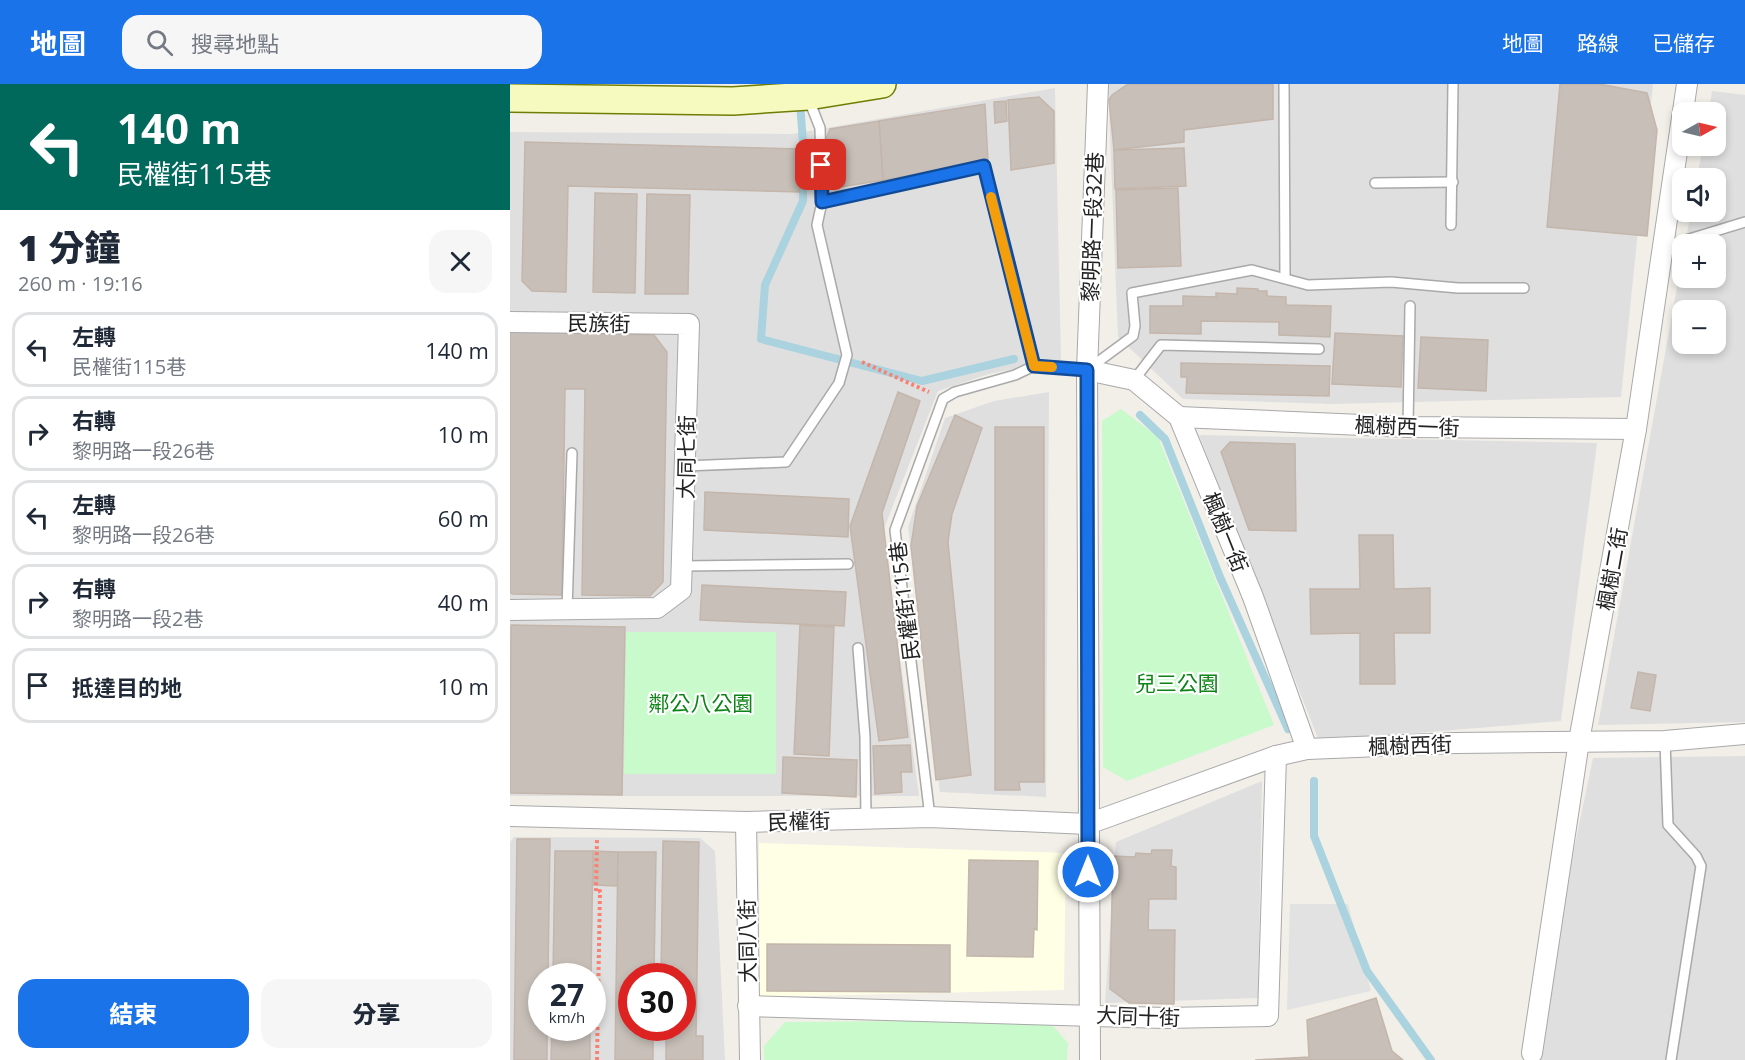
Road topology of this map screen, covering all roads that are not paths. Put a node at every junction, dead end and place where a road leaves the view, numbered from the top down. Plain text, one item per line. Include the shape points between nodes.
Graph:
1 (882, 84) edge
2 (1098, 84) edge
3 (1284, 84) edge
4 (1454, 84) edge
5 (1687, 84) edge
6 (807, 92) junction
7 (510, 98) edge
8 (1453, 182) junction
9 (1375, 183) dead end
10 (822, 202) junction
11 (1745, 222) edge
12 (1451, 225) dead end
13 (1661, 247) junction
14 (1285, 277) junction
15 (1524, 288) dead end
16 (1410, 306) dead end
17 (510, 322) edge
18 (689, 324) joint
19 (1319, 350) dead end
20 (1034, 366) junction
21 (1087, 370) junction
22 (1134, 380) junction
23 (1179, 417) junction
24 (1408, 427) junction
25 (1636, 429) junction
26 (572, 453) dead end
27 (685, 466) junction
28 (848, 564) dead end
29 (684, 566) junction
30 (510, 610) edge
31 (567, 610) junction
32 (858, 648) dead end
33 (1744, 732) edge
34 (1580, 741) junction
35 (1665, 741) junction
36 (1307, 749) junction
37 (1276, 756) junction
38 (510, 816) edge
39 (930, 817) junction
40 (866, 819) junction
41 (746, 822) junction
42 (1088, 824) junction
43 (748, 1006) junction
44 (1088, 1014) junction
45 (1532, 1053) dead end
46 (750, 1060) edge
47 (1090, 1060) edge
48 (1671, 1060) edge

1 - 6 main road
2 - 21 street, 黎明路一段32巷
3 - 14 lane
4 - 8 lane
5 - 13 street, 楓樹二街
6 - 7 main road via 733,101
6 - 10 lane via 820,128
8 - 9 lane
8 - 12 lane
10 - 20 lane via 984,166
10 - 27 lane via 817,225 847,355 838,383 786,462
11 - 13 lane
13 - 25 street, 楓樹二街
14 - 15 lane via 1308,285 1391,282
14 - 21 lane via 1252,270 1132,293 1133,336
16 - 24 lane
17 - 18 street, 民族街
18 - 27 street, 大同七街
19 - 22 lane via 1161,345
20 - 21 lane
20 - 39 lane, 民權街115巷 via 943,399 895,531
21 - 22 street, 楓樹一街
21 - 42 street, 黎明路一段32巷
22 - 23 street, 楓樹一街
23 - 24 street, 楓樹西一街
23 - 36 street, 楓樹一街 via 1253,597
24 - 25 street, 楓樹西一街
25 - 34 street, 楓樹二街
26 - 31 lane
27 - 29 street, 大同七街
28 - 29 lane
29 - 31 street, 大同七街 via 681,590 657,608
30 - 31 street
32 - 40 lane
33 - 35 street, 楓樹西街
34 - 35 street, 楓樹西街
34 - 36 street, 楓樹西街
34 - 45 street, 楓樹二街
35 - 48 lane via 1668,825 1701,866
36 - 37 street, 楓樹西街
37 - 42 street, 楓樹西街
37 - 44 street, 大同十街 via 1268,1016 1165,1018
38 - 41 street, 民權街
39 - 40 street, 民權街
39 - 42 street, 民權街
40 - 41 street, 民權街
41 - 43 street, 大同八街
42 - 44 street, 黎明路一段32巷
43 - 44 street, 大同十街
43 - 46 street, 大同八街
44 - 47 street, 黎明路一段32巷

